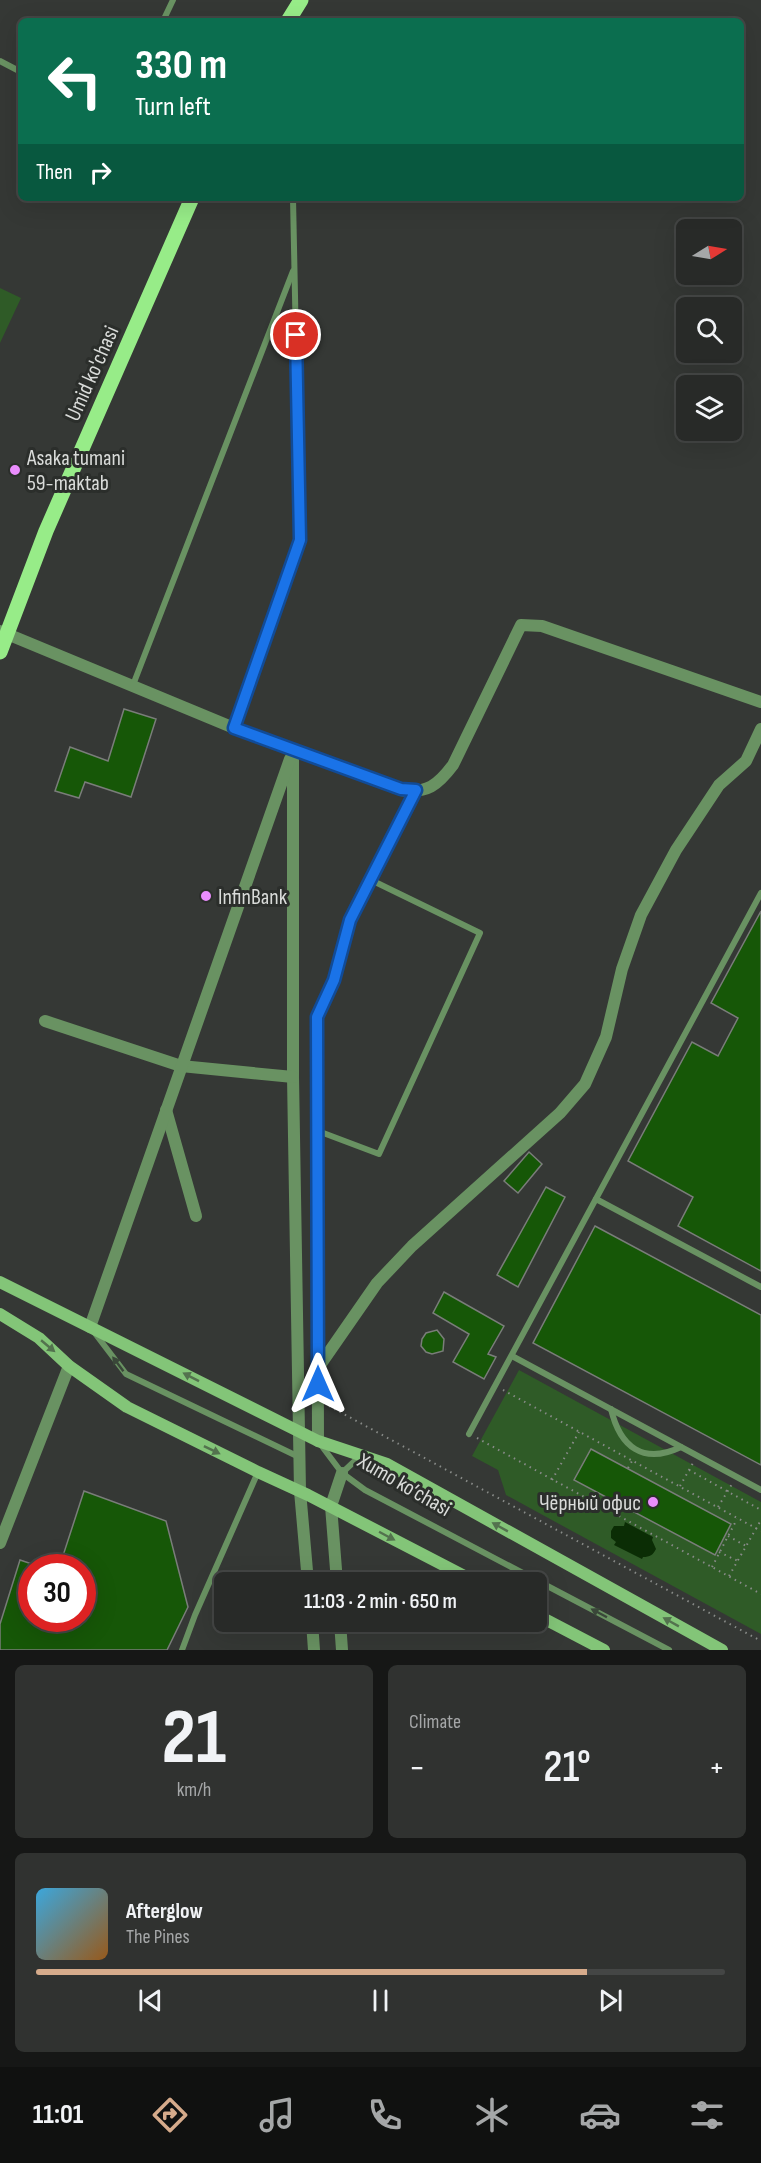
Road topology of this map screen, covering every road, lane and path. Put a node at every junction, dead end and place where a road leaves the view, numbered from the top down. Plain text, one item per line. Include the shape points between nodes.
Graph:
1 (173, 0) edge
2 (301, 0) edge
3 (164, 18) edge
4 (290, 18) edge
5 (0, 61) edge
6 (18, 70) edge
7 (191, 201) edge
8 (293, 201) edge
9 (295, 267) junction
10 (3, 632) edge
11 (0, 652) edge
12 (133, 685) junction
13 (761, 702) edge
14 (234, 728) junction
15 (761, 729) edge
16 (293, 750) junction
17 (416, 790) junction
18 (370, 879) junction
19 (761, 893) edge
20 (45, 1021) dead end
21 (181, 1066) junction
22 (293, 1077) junction
23 (166, 1110) junction
24 (317, 1130) junction
25 (596, 1199) junction
26 (196, 1216) dead end
27 (0, 1282) edge
28 (761, 1287) edge
29 (0, 1314) edge
30 (90, 1327) junction
31 (512, 1356) junction
32 (69, 1366) junction
33 (318, 1368) junction
34 (496, 1386) junction
35 (318, 1400) junction
36 (611, 1409) junction
37 (299, 1431) junction
38 (580, 1432) junction
39 (469, 1434) joint
40 (318, 1441) junction
41 (681, 1447) junction
42 (360, 1455) junction
43 (697, 1455) junction
44 (300, 1457) junction
45 (632, 1460) junction
46 (628, 1468) dead end
47 (689, 1470) junction
48 (258, 1472) junction
49 (342, 1473) junction
50 (736, 1476) junction
51 (552, 1480) junction
52 (680, 1486) junction
53 (761, 1490) edge
54 (300, 1491) junction
55 (728, 1491) junction
56 (332, 1506) junction
57 (718, 1507) junction
58 (761, 1510) edge
59 (737, 1518) junction
60 (761, 1520) edge
61 (756, 1528) junction
62 (761, 1531) edge
63 (728, 1536) junction
64 (0, 1543) edge
65 (746, 1545) junction
66 (719, 1552) junction
67 (738, 1561) junction
68 (712, 1567) junction
69 (307, 1572) edge
70 (336, 1572) edge
71 (457, 1572) edge
72 (729, 1576) junction
73 (761, 1594) edge
74 (547, 1620) edge
75 (313, 1632) edge
76 (341, 1632) edge
77 (761, 1641) edge
78 (182, 1650) edge
79 (314, 1650) edge
80 (342, 1650) edge
81 (604, 1650) edge
82 (669, 1650) edge
83 (722, 1650) edge

1 - 3 lane
2 - 4 main road
5 - 6 lane
7 - 10 main road, Umid ko'chasi
8 - 9 lane
9 - 12 lane
9 - 14 lane via 300,540
10 - 11 main road, Umid ko'chasi
10 - 12 street
12 - 14 street
13 - 17 street via 542,626 521,625 453,765 441,781
14 - 16 street
15 - 33 street via 746,761 719,785 676,850 641,915 622,969 606,1037 585,1084 560,1113 412,1246 377,1283
16 - 17 street via 401,789
16 - 21 street
16 - 22 street
17 - 18 street
18 - 24 street via 350,920 334,980 317,1017
18 - 24 lane via 480,933 379,1154
19 - 25 lane
20 - 21 street
21 - 22 street
21 - 23 street
22 - 37 street
23 - 26 street
23 - 30 street
24 - 33 street
25 - 28 lane
25 - 31 lane
27 - 30 main road, Xumo ko’chasi
29 -> 32 main road via 39,1338
37 -> 30 main road, Xumo ko’chasi
44 -> 30 lane via 126,1374
31 - 34 lane
31 - 36 lane
32 -> 48 main road via 127,1407
32 - 64 street
33 - 35 street
34 - 38 path
34 - 39 lane
35 - 40 street
35 - 77 path
36 - 41 lane
36 - 41 lane via 615,1427 638,1450 655,1455
37 - 40 main road, Xumo ko’chasi
37 - 44 street
38 - 45 path
38 - 51 path
39 - 51 path
40 - 42 main road
40 - 49 lane, Xumo ko’chasi
41 - 43 lane
42 - 49 lane
83 -> 42 main road via 387,1464
43 - 47 path
43 - 50 lane
44 - 54 street
45 - 46 path
45 - 52 path
47 - 52 path
47 - 55 path
48 - 54 main road
48 - 78 lane
49 - 56 street
82 -> 49 lane, Xumo ko’chasi via 365,1490
50 - 53 lane
50 - 55 path
51 - 68 path
52 - 57 path
54 - 56 main road
54 - 69 street
55 - 57 path
55 - 58 path
56 - 70 street
56 -> 71 main road
57 - 59 path
59 - 61 path
59 - 63 path
60 - 61 path
61 - 62 path
61 - 65 path
63 - 65 path
63 - 66 path
65 - 67 path
66 - 67 path
66 - 68 path
67 - 72 path
68 - 72 path
72 - 73 path
74 - 81 main road
75 - 79 street
76 - 80 street

